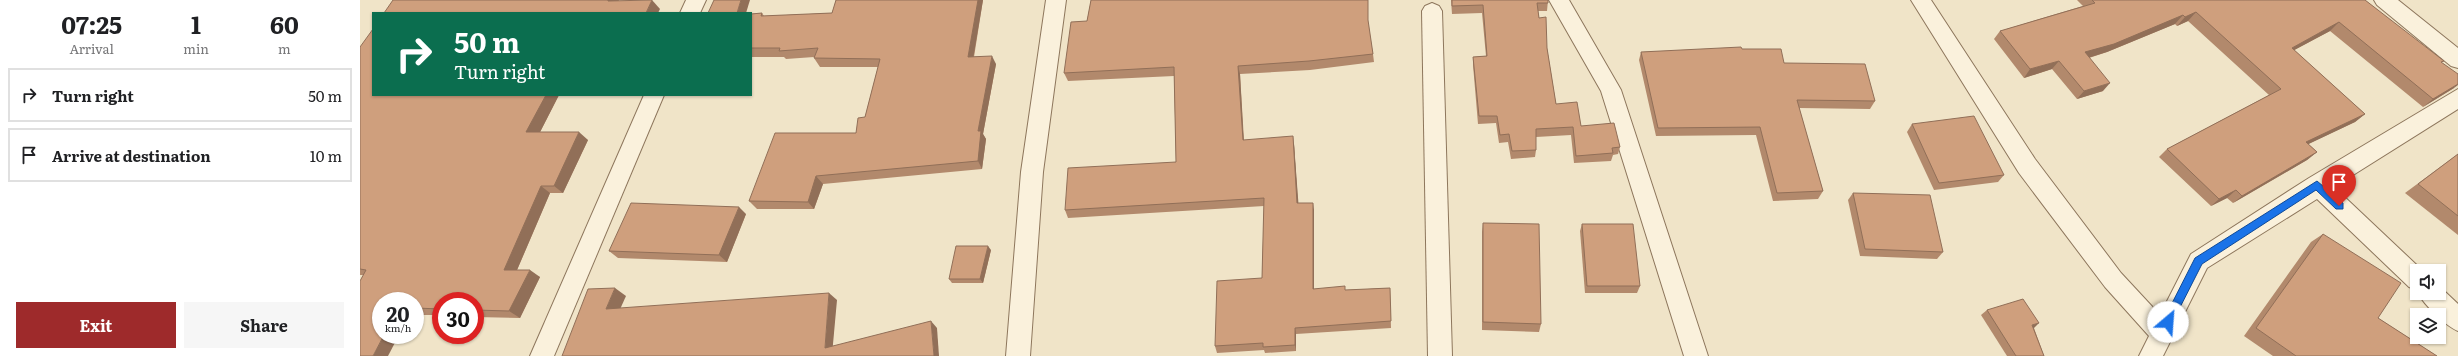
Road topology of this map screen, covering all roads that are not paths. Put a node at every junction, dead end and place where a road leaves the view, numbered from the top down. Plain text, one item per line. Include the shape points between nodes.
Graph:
1 (696, 0) edge
2 (1056, 0) edge
3 (1559, 0) edge
4 (1921, 0) edge
5 (2384, 0) edge
6 (690, 12) edge
7 (1432, 12) dead end
8 (2458, 60) edge
9 (654, 96) edge
10 (2458, 98) edge
11 (2317, 185) junction
12 (2410, 273) edge
13 (2437, 300) edge
14 (2458, 320) edge
15 (2162, 334) junction
16 (542, 356) edge
17 (1018, 356) edge
18 (1440, 356) edge
19 (1696, 356) edge
20 (2151, 356) edge

1 - 6 street
2 - 17 street via 1032,172
3 - 19 street via 1611,90
4 - 15 street via 2027,166 2113,280
5 - 8 street
7 - 18 street
9 - 16 street
10 - 11 street
11 - 12 street
11 - 15 street via 2199,261
13 - 14 street
15 - 20 street

